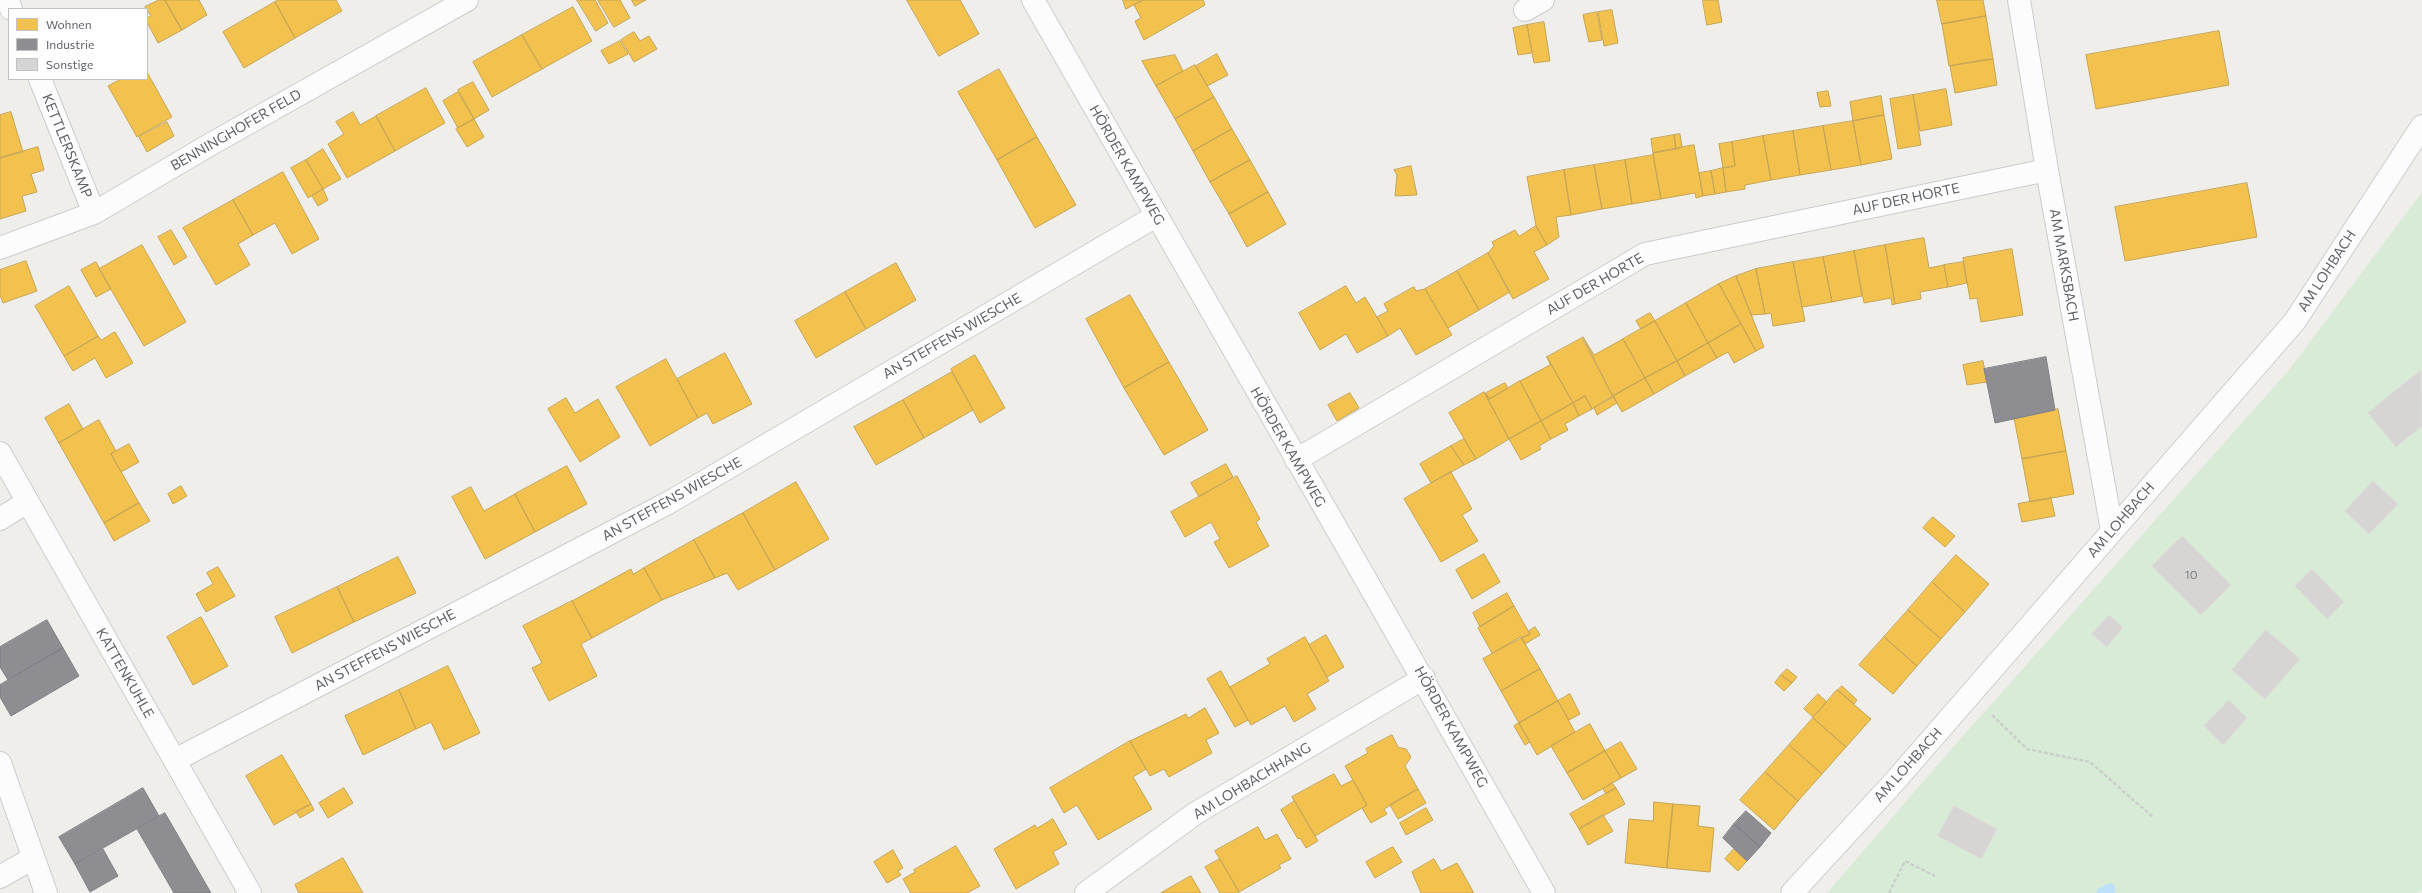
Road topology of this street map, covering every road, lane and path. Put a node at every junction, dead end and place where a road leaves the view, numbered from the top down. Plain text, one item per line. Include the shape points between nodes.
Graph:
1 (467, 0) edge
2 (1033, 0) edge
3 (2019, 0) edge
4 (40, 80) edge
5 (2422, 126) edge
6 (2047, 170) junction
7 (94, 213) junction
8 (1156, 216) junction
9 (0, 248) edge
10 (0, 453) edge
11 (1296, 460) junction
12 (27, 502) junction
13 (0, 519) edge
14 (2112, 530) junction
15 (1424, 678) junction
16 (1970, 694) junction
17 (175, 760) junction
18 (0, 763) edge
19 (2154, 818) dead end
20 (33, 858) junction
21 (1935, 876) dead end
22 (0, 877) edge
23 (46, 893) edge
24 (250, 893) edge
25 (1086, 893) edge
26 (1544, 893) edge
27 (1792, 893) edge
28 (1889, 893) edge

1 - 7 street, BENNINGHOFER FELD
2 - 8 street, HÖRDER KAMPWEG
3 - 6 street, AM MARKSBACH
4 - 7 street, KETTLERSKAMP
5 - 14 street, AM LOHBACH via 2295,321
6 - 11 street, AUF DER HORTE via 1645,254
6 - 14 street, AM MARKSBACH
7 - 9 street, BENNINGHOFER FELD
8 - 11 street, HÖRDER KAMPWEG
8 - 17 street, AN STEFFENS WIESCHE via 668,503
10 - 12 street, KATTENKUHLE
11 - 15 street, HÖRDER KAMPWEG
12 - 13 street
12 - 17 street, KATTENKUHLE
14 - 16 street, AM LOHBACH
15 - 25 street, AM LOHBACHHANG via 1196,813
15 - 26 street, HÖRDER KAMPWEG
16 - 19 path via 2027,749 2090,762
16 - 27 street, AM LOHBACH via 1895,781
17 - 24 street, KATTENKUHLE
18 - 20 street
20 - 22 street
20 - 23 street
21 - 28 path via 1905,861

